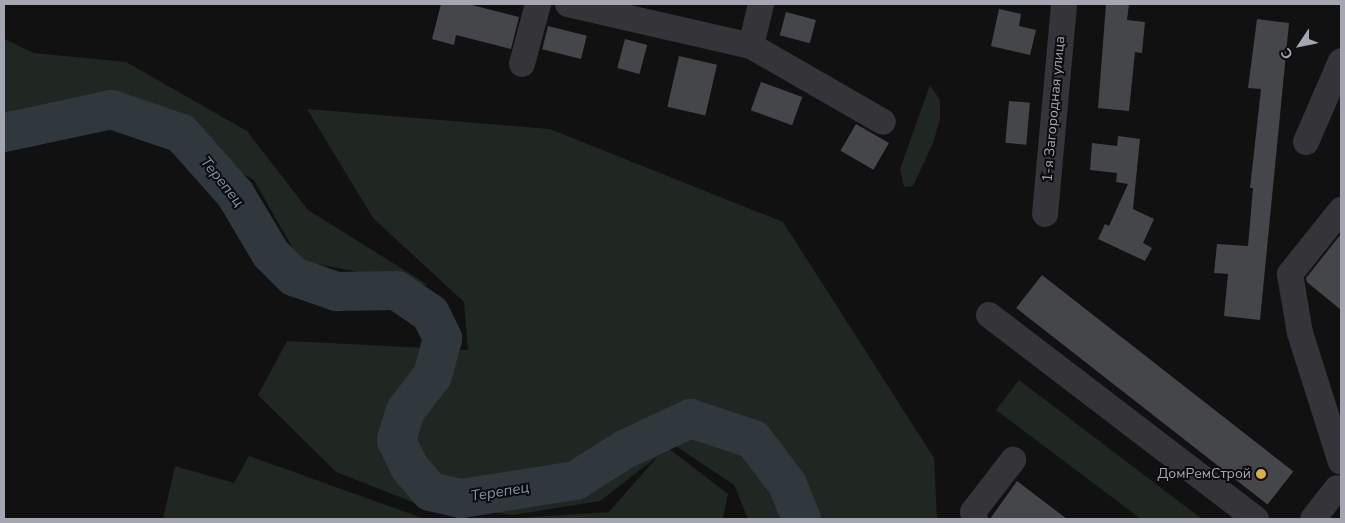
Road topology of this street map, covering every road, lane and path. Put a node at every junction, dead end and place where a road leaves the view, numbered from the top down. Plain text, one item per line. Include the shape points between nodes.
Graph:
1 (538, 4) edge
2 (568, 4) edge
3 (761, 4) edge
4 (1064, 4) edge
5 (751, 46) junction
6 (1341, 61) edge
7 (522, 64) dead end
8 (884, 122) dead end
9 (1306, 142) dead end
10 (1341, 210) edge
11 (1045, 214) dead end
12 (989, 315) dead end
13 (1013, 460) dead end
14 (1341, 462) edge
15 (1340, 487) edge
16 (975, 519) edge
17 (1256, 519) edge
18 (1313, 519) edge

1 - 7 street
2 - 5 street
3 - 5 street
4 - 11 street, 1-я Загородная улица
5 - 8 street
6 - 9 street
10 - 14 street via 1290,274 1300,333
12 - 17 street
13 - 16 street via 973,512
15 - 18 street

